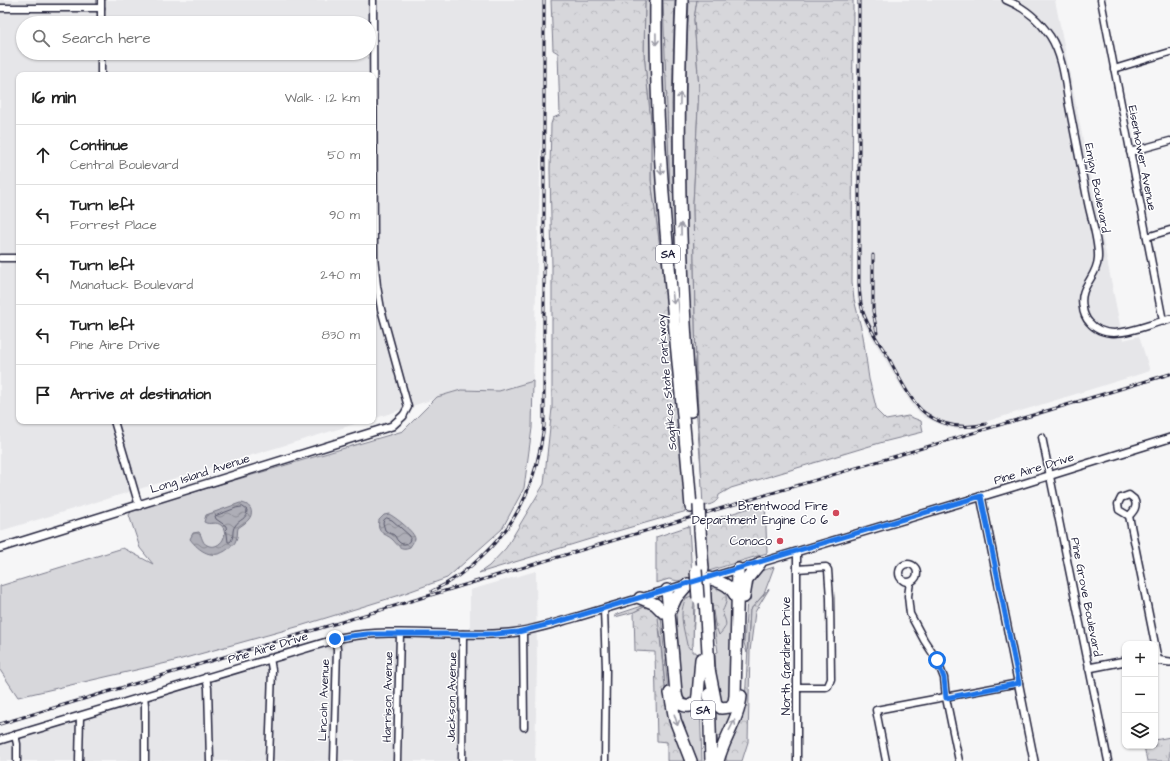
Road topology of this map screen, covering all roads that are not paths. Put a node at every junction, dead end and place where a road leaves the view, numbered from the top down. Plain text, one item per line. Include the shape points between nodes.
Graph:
1 (101, 0) edge
2 (373, 0) edge
3 (656, 0) edge
4 (682, 0) edge
5 (1006, 0) edge
6 (1101, 0) edge
7 (0, 8) edge
8 (101, 8) junction
9 (101, 16) edge
10 (373, 16) edge
11 (1170, 52) edge
12 (101, 60) edge
13 (373, 60) edge
14 (1114, 68) junction
15 (101, 72) edge
16 (373, 72) edge
17 (1170, 141) edge
18 (1130, 152) junction
19 (1170, 230) edge
20 (1147, 237) junction
21 (0, 258) edge
22 (16, 258) edge
23 (376, 276) edge
24 (1166, 320) edge
25 (404, 416) joint
26 (115, 424) edge
27 (1042, 437) dead end
28 (1170, 438) edge
29 (1050, 475) junction
30 (981, 496) junction
31 (139, 506) junction
32 (695, 506) junction
33 (1129, 516) dead end
34 (0, 548) edge
35 (797, 552) junction
36 (760, 563) junction
37 (740, 569) junction
38 (797, 569) junction
39 (703, 572) junction
40 (910, 582) dead end
41 (688, 584) junction
42 (664, 591) junction
43 (640, 598) junction
44 (740, 602) junction
45 (604, 609) junction
46 (666, 613) junction
47 (523, 631) junction
48 (400, 634) junction
49 (464, 634) junction
50 (335, 639) junction
51 (1154, 641) edge
52 (270, 658) junction
53 (1158, 660) edge
54 (705, 661) junction
55 (1122, 662) edge
56 (1170, 662) edge
57 (1089, 668) junction
58 (206, 678) junction
59 (1019, 683) junction
60 (797, 687) junction
61 (144, 696) junction
62 (946, 698) junction
63 (80, 716) junction
64 (524, 727) dead end
65 (15, 736) junction
66 (0, 740) edge
67 (17, 761) edge
68 (80, 761) edge
69 (145, 761) edge
70 (210, 761) edge
71 (269, 761) edge
72 (334, 761) edge
73 (398, 761) edge
74 (462, 761) edge
75 (605, 761) edge
76 (691, 761) edge
77 (705, 761) edge
78 (711, 761) edge
79 (718, 761) edge
80 (797, 761) edge
81 (886, 761) edge
82 (959, 761) edge
83 (1034, 761) edge
84 (1108, 761) edge

1 - 8 street
2 - 10 street
3 -> 32 highway, Sagtikos State Parkway / SA via 656,71 661,171
32 -> 4 highway, Sagtikos State Parkway / SA via 682,245
5 - 24 street, Emjay Boulevard via 1028,12 1040,24 1050,36 1062,67 1097,243 1096,268 1081,298 1083,311 1089,322 1110,334
6 - 14 street, Eisenhower Avenue
7 - 8 street
8 - 9 street
11 - 14 street
12 - 15 street
13 - 16 street
14 - 18 street, Eisenhower Avenue
17 - 18 street
18 - 20 street, Eisenhower Avenue
19 - 20 street
20 - 24 street, Eisenhower Avenue
21 - 22 street
23 - 25 street via 381,309 408,407
25 - 31 street, Long Island Avenue via 392,426
26 - 31 street
27 - 29 street, Pine Grove Boulevard
28 - 29 street, Pine Aire Drive
29 - 30 street, Pine Aire Drive
29 - 57 street, Pine Grove Boulevard
30 - 35 street, Pine Aire Drive
30 - 59 street
31 - 34 street, Long Island Avenue
32 - 39 highway, Sagtikos State Parkway / SA
33 - 51 street
35 - 36 street, Pine Aire Drive
35 - 38 street, North Gardiner Drive
36 - 37 street, Pine Aire Drive
36 - 44 highway via 749,576
37 - 39 street, Pine Aire Drive
37 - 44 highway
38 - 60 street, North Gardiner Drive
38 - 60 street via 826,567 828,570 831,679 826,687
39 - 41 street, Pine Aire Drive
39 - 44 highway via 729,586
39 - 54 highway, Sagtikos State Parkway / SA, bridge
40 - 62 street via 910,614 937,660 944,678
41 - 42 street, Pine Aire Drive
41 - 46 highway
42 - 43 street, Pine Aire Drive
42 - 46 highway
43 - 45 street, Pine Aire Drive
43 - 46 highway via 655,604
44 - 54 highway via 735,696 730,708 721,708 716,704
79 -> 44 highway via 740,702
45 - 47 street, Pine Aire Drive
45 - 75 street
46 - 54 highway via 677,700 683,705 690,706 697,701
46 -> 76 highway via 672,704 678,729
47 - 49 street, Pine Aire Drive
47 - 64 street
48 - 49 street, Pine Aire Drive
48 - 50 street, Pine Aire Drive via 356,635
48 - 73 street, Harrison Avenue
49 - 74 street, Jackson Avenue
50 - 52 street, Pine Aire Drive
50 - 72 street, Lincoln Avenue via 337,649
52 - 58 street, Pine Aire Drive
52 - 71 street via 272,670
53 - 56 street
54 - 77 highway, Sagtikos State Parkway / SA
54 - 78 highway, Sagtikos State Parkway / SA
55 - 57 street
57 - 84 street, Pine Grove Boulevard
58 - 61 street, Pine Aire Drive
58 - 70 street
59 - 62 street
59 - 83 street
60 - 80 street, North Gardiner Drive
61 - 63 street, Pine Aire Drive
61 - 69 street
62 - 81 street via 876,710
62 - 82 street
63 - 65 street, Pine Aire Drive
63 - 68 street
65 - 66 street, Pine Aire Drive
65 - 67 street

